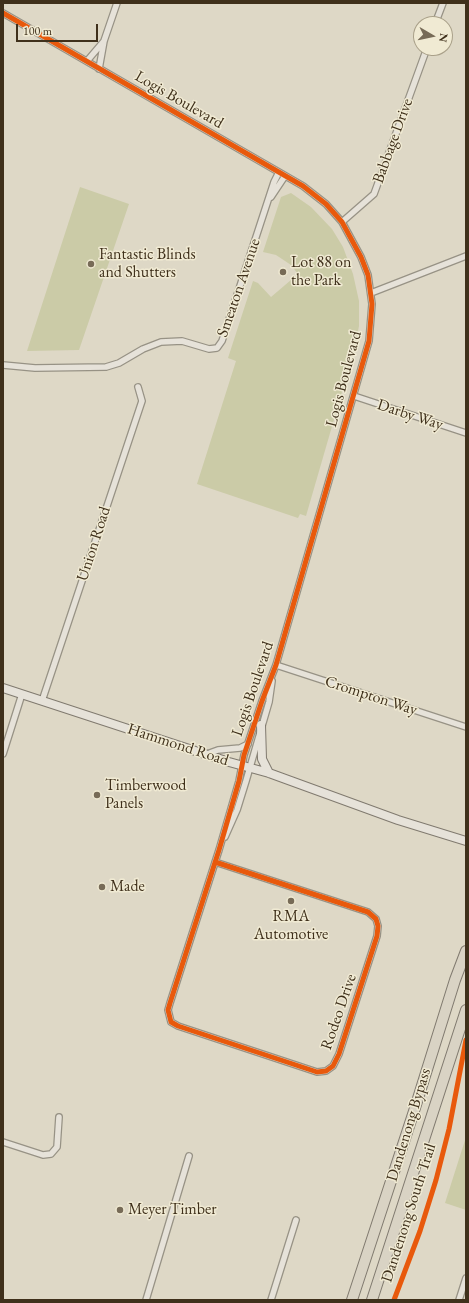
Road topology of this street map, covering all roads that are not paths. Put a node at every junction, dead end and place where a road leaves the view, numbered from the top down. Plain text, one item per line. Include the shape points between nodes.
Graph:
1 (116, 3) edge
2 (443, 3) edge
3 (3, 13) edge
4 (438, 16) edge
5 (104, 41) junction
6 (424, 56) edge
7 (87, 61) junction
8 (99, 68) junction
9 (279, 172) junction
10 (285, 176) junction
11 (269, 200) junction
12 (342, 222) junction
13 (466, 256) edge
14 (371, 293) junction
15 (3, 365) edge
16 (138, 387) dead end
17 (354, 396) junction
18 (466, 433) edge
19 (276, 664) junction
20 (274, 671) junction
21 (3, 688) edge
22 (22, 694) junction
23 (42, 701) junction
24 (261, 725) junction
25 (466, 727) edge
26 (248, 743) junction
27 (3, 754) edge
28 (207, 754) junction
29 (246, 766) junction
30 (269, 773) junction
31 (466, 841) edge
32 (215, 862) junction
33 (466, 951) edge
34 (466, 1010) edge
35 (59, 1117) dead end
36 (3, 1142) edge
37 (189, 1156) dead end
38 (296, 1220) dead end
39 (466, 1278) edge
40 (146, 1300) edge
41 (271, 1300) edge
42 (352, 1300) edge
43 (372, 1300) edge
44 (459, 1300) edge

1 - 5 street
2 - 4 street
3 - 7 street, Logis Boulevard
5 - 7 street
5 - 8 street
6 - 12 street, Babbage Drive via 374,194
7 - 8 street, Logis Boulevard
8 - 9 street, Logis Boulevard
9 - 10 street, Logis Boulevard
9 - 11 street, Smeaton Avenue
10 - 11 street, Smeaton Avenue
10 - 12 street, Logis Boulevard via 326,204
11 - 15 street, Smeaton Avenue via 222,340 217,348 209,349 182,341 161,342 106,367 35,368
12 - 14 street, Logis Boulevard via 361,257
13 - 14 street
14 - 17 street, Logis Boulevard via 369,341
16 - 23 street, Union Road via 142,401
17 - 18 street, Darby Way
17 - 19 street, Logis Boulevard
19 - 20 street, Logis Boulevard
19 - 25 street, Crompton Way
20 - 24 street, Logis Boulevard via 269,702
20 - 26 street, Logis Boulevard
21 - 22 main road, Hammond Road
22 - 23 main road, Hammond Road
22 - 27 street
23 - 28 main road, Hammond Road
24 - 29 street, Logis Boulevard
24 - 30 main road via 262,759
26 - 28 street, Logis Boulevard via 240,748
26 - 29 street, Logis Boulevard
28 - 29 main road, Hammond Road
29 - 30 main road, Hammond Road
29 - 32 street, Rodeo Drive via 239,781
30 - 31 main road, Hammond Road via 398,820
32 - 32 street, Rodeo Drive via 170,1002 168,1010 171,1022 305,1068 318,1072 326,1071 333,1066 339,1054 378,936 376,919 368,912
33 - 42 highway, Dandenong Bypass
34 - 43 highway, Dandenong Bypass
35 - 36 street via 57,1147 51,1154 43,1155
37 - 40 street
38 - 41 street
39 - 44 street

